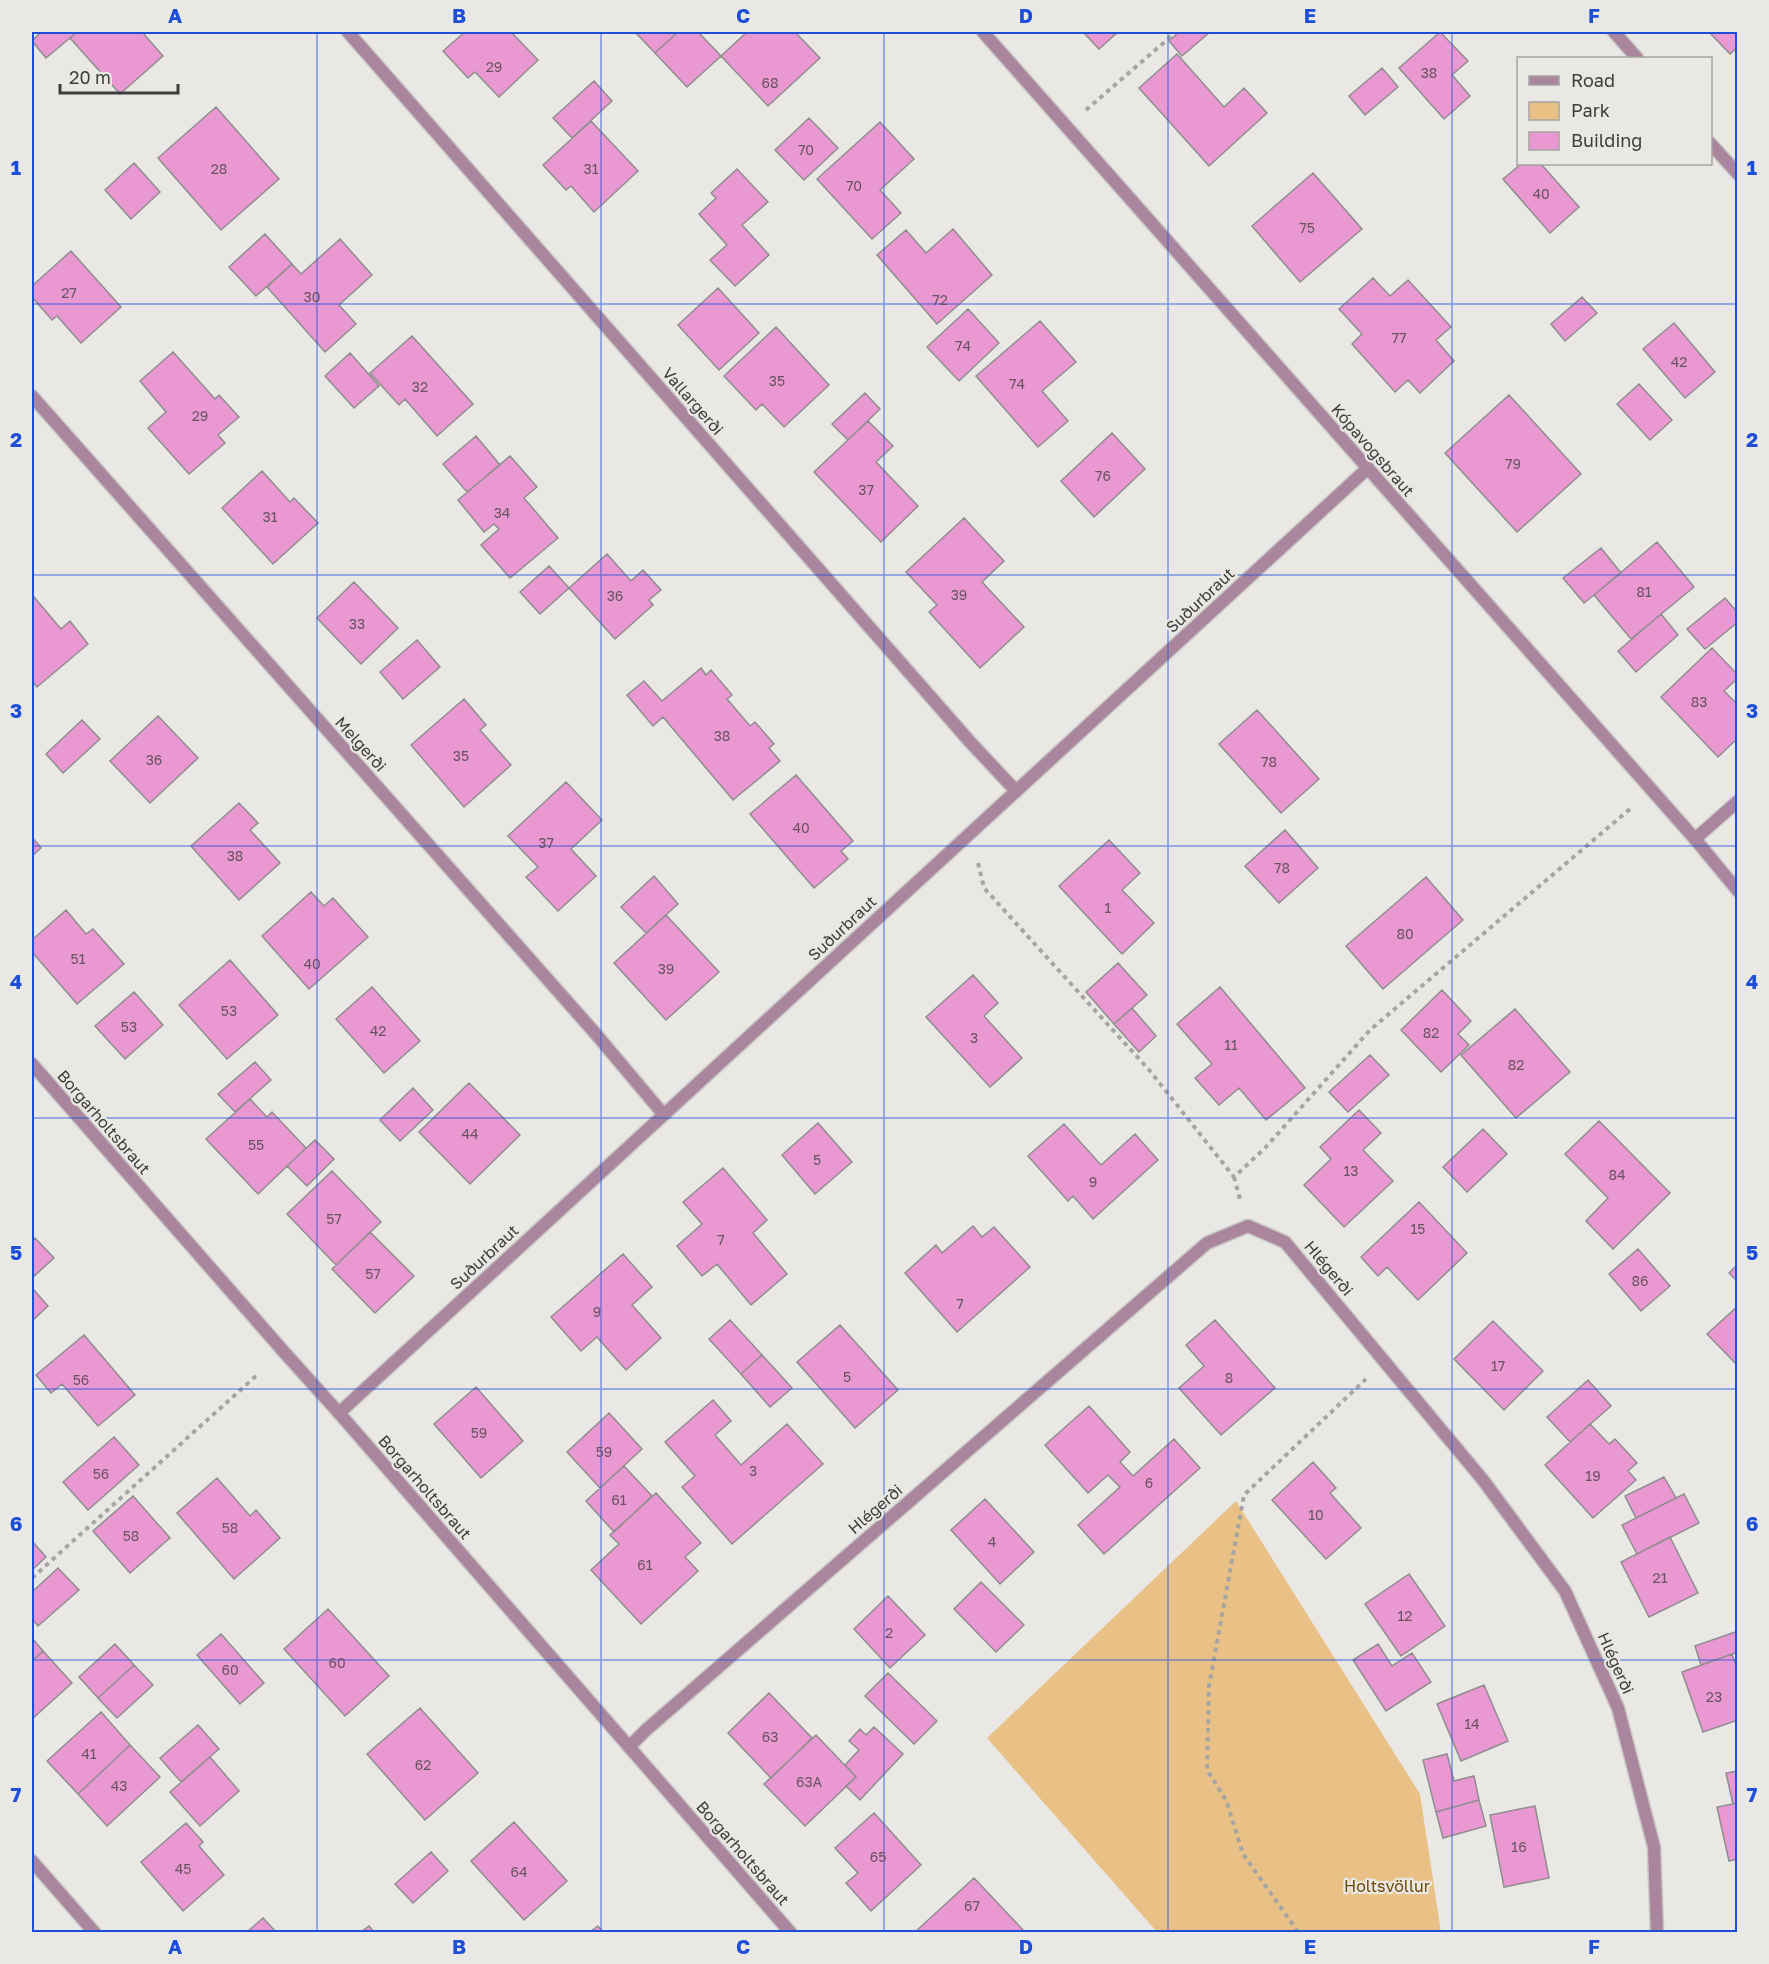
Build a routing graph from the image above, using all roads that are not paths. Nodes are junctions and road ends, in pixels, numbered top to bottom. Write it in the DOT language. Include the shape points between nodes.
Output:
graph roads {
  1 [pos="348,32"];
  2 [pos="983,32"];
  3 [pos="1614,32"];
  4 [pos="1636,57"];
  5 [pos="1712,145"];
  6 [pos="1737,174"];
  7 [pos="32,396"];
  8 [pos="1368,468"];
  9 [pos="1016,791"];
  10 [pos="1737,801"];
  11 [pos="1695,839"];
  12 [pos="1737,891"];
  13 [pos="32,1064"];
  14 [pos="664,1115"];
  15 [pos="339,1413"];
  16 [pos="628,1747"];
  17 [pos="32,1861"];
  18 [pos="94,1932"];
  19 [pos="790,1932"];
  20 [pos="1657,1932"];
  1 -- 9 [label="street, Vallargerði"];
  2 -- 8 [label="street, Kópavogsbraut"];
  3 -- 4 [label="street"];
  5 -- 6 [label="street"];
  7 -- 14 [label="street, Melgerði"];
  8 -- 9 [label="street, Suðurbraut"];
  8 -- 11 [label="street, Kópavogsbraut"];
  9 -- 14 [label="street, Suðurbraut"];
  10 -- 11 [label="street"];
  11 -- 12 [label="street, Kópavogsbraut"];
  13 -- 15 [label="street, Borgarholtsbraut"];
  14 -- 15 [label="street, Suðurbraut"];
  15 -- 16 [label="street, Borgarholtsbraut"];
  16 -- 19 [label="street, Borgarholtsbraut"];
  16 -- 20 [label="street, Hlégerði" via="1208,1243 1248,1226 1285,1242 1483,1480 1565,1592 1618,1708 1654,1848"];
  17 -- 18 [label="street"];
}
